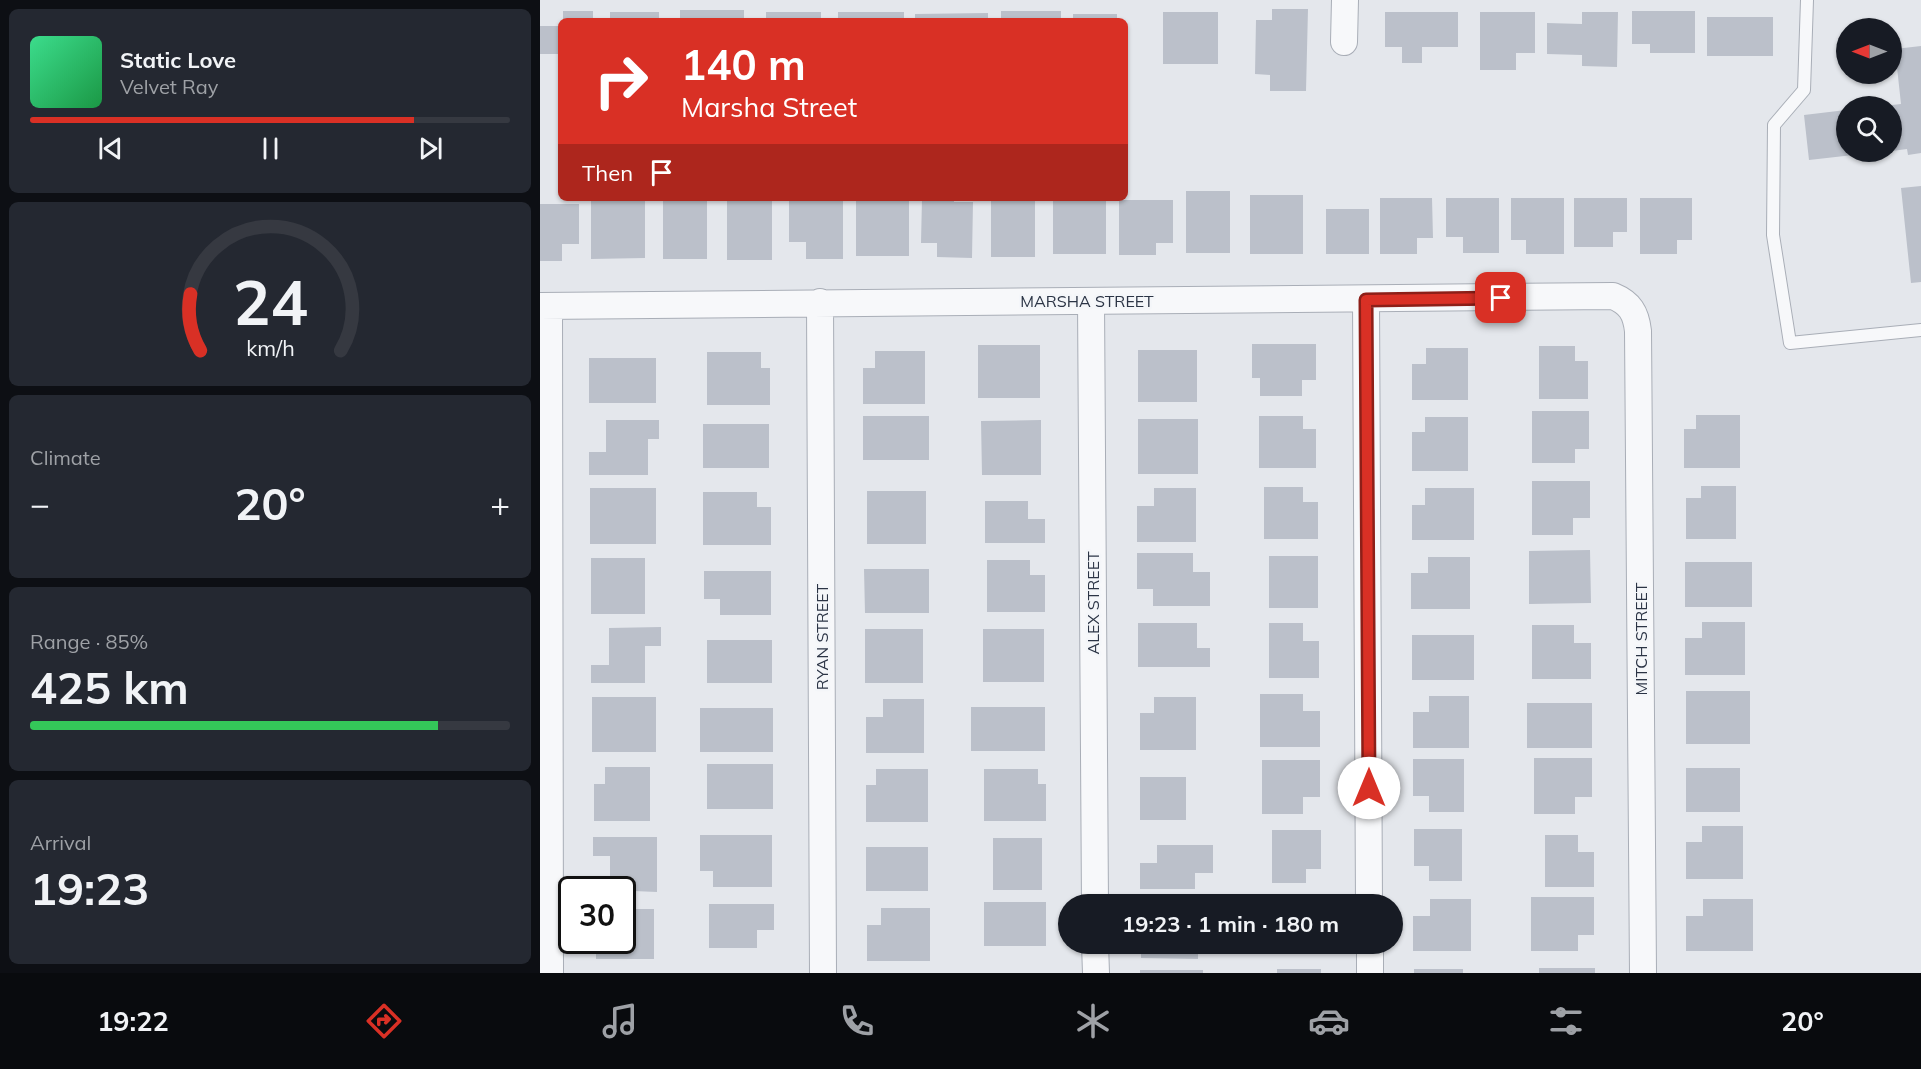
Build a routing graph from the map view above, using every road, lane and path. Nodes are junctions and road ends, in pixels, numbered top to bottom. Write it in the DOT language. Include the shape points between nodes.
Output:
graph roads {
  1 [pos="1345,0"];
  2 [pos="1807,0"];
  3 [pos="1344,42"];
  4 [pos="1366,300"];
  5 [pos="1091,301"];
  6 [pos="820,302"];
  7 [pos="545,306"];
  8 [pos="1630,306"];
  9 [pos="1921,330"];
  10 [pos="1095,894"];
  11 [pos="1369,894"];
  12 [pos="1095,954"];
  13 [pos="1370,954"];
  14 [pos="550,973"];
  15 [pos="823,973"];
  16 [pos="1096,973"];
  17 [pos="1370,973"];
  18 [pos="1643,973"];
  1 -- 3 [label="street"];
  2 -- 9 [label="lane" via="1804,90 1774,125 1773,235 1791,343"];
  4 -- 5 [label="street, MARSHA STREET"];
  4 -- 8 [label="street, MARSHA STREET" via="1613,296"];
  4 -- 11 [label="street"];
  5 -- 6 [label="street, MARSHA STREET"];
  5 -- 10 [label="street, ALEX STREET"];
  6 -- 7 [label="street, MARSHA STREET"];
  6 -- 15 [label="street, RYAN STREET"];
  7 -- 14 [label="street"];
  8 -- 18 [label="street, MITCH STREET" via="1638,331"];
  12 -- 16 [label="street"];
  13 -- 17 [label="street"];
}
